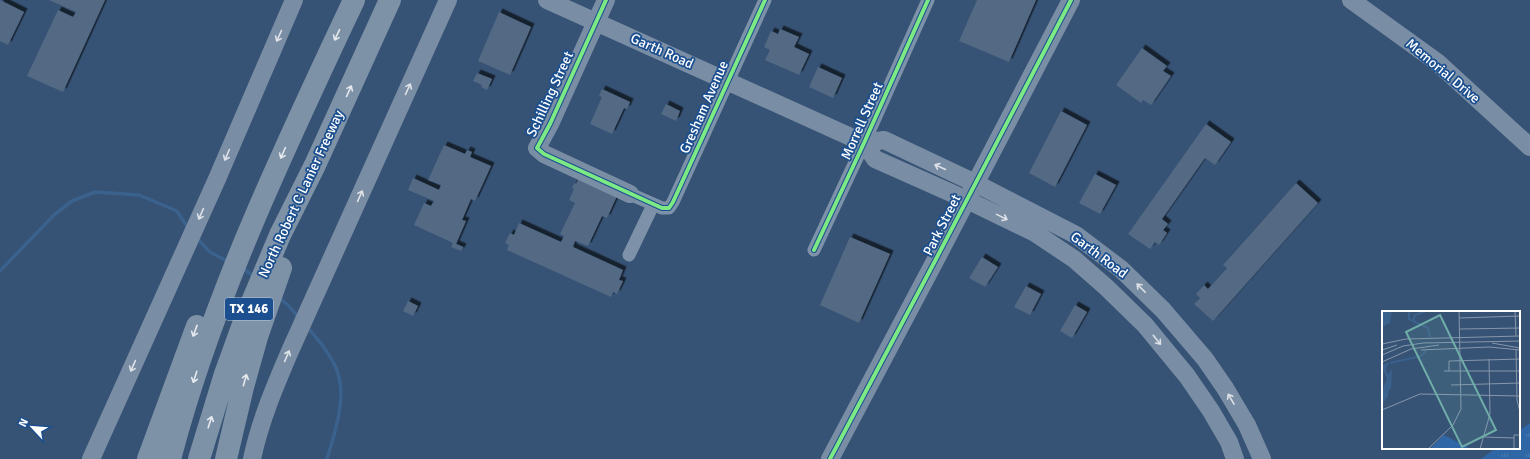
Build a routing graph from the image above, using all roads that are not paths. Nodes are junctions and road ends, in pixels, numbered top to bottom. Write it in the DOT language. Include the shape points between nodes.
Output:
graph roads {
  1 [pos="294,0"];
  2 [pos="354,0"];
  3 [pos="390,0"];
  4 [pos="547,0"];
  5 [pos="606,0"];
  6 [pos="765,0"];
  7 [pos="928,0"];
  8 [pos="1071,0"];
  9 [pos="1351,0"];
  10 [pos="445,2"];
  11 [pos="596,22"];
  12 [pos="728,81"];
  13 [pos="864,142"];
  14 [pos="1530,147"];
  15 [pos="315,165"];
  16 [pos="975,183"];
  17 [pos="630,194"];
  18 [pos="967,200"];
  19 [pos="653,205"];
  20 [pos="257,209"];
  21 [pos="814,250"];
  22 [pos="630,255"];
  23 [pos="1163,310"];
  24 [pos="1145,325"];
  25 [pos="1247,425"];
  26 [pos="1229,442"];
  27 [pos="91,459"];
  28 [pos="148,459"];
  29 [pos="170,459"];
  30 [pos="199,459"];
  31 [pos="226,459"];
  32 [pos="252,459"];
  33 [pos="830,459"];
  34 [pos="1235,459"];
  35 [pos="1262,459"];
  1 -- 27 [label="main road, one-way"];
  2 -- 20 [label="highway, North Robert C Lanier Freeway / TX 146, one-way"];
  15 -- 3 [label="highway, North Robert C Lanier Freeway / TX 146, one-way"];
  4 -- 11 [label="main road, Garth Road"];
  5 -- 11 [label="main road, Schilling Street"];
  6 -- 12 [label="street, Gresham Avenue"];
  7 -- 13 [label="street, Morrell Street"];
  8 -- 16 [label="main road, Park Street"];
  9 -- 14 [label="main road, Memorial Drive" via="1438,62"];
  32 -- 10 [label="main road, one-way" via="274,388"];
  11 -- 12 [label="main road, Garth Road"];
  11 -- 17 [label="main road, Schilling Street" via="537,148 544,154"];
  12 -- 13 [label="main road, Garth Road"];
  12 -- 19 [label="street, Gresham Avenue" via="673,202 669,208"];
  16 -- 13 [label="main road, Garth Road, one-way" via="884,140"];
  13 -- 18 [label="main road, Garth Road" via="876,159"];
  13 -- 21 [label="street, Morrell Street"];
  30 -- 15 [label="highway, North Robert C Lanier Freeway / TX 146, one-way" via="246,316 280,235"];
  31 -- 15 [label="highway, one-way" via="257,337 300,223"];
  16 -- 18 [label="main road, Park Street"];
  23 -- 16 [label="main road, Garth Road, one-way" via="1121,269 1076,235"];
  17 -- 19 [label="street"];
  18 -- 24 [label="main road, Garth Road, one-way" via="1035,233 1074,259"];
  18 -- 33 [label="main road, Park Street"];
  19 -- 22 [label="street"];
  20 -- 28 [label="highway, one-way" via="199,319"];
  20 -- 29 [label="highway, North Robert C Lanier Freeway / TX 146, one-way" via="209,334"];
  23 -- 24 [label="main road"];
  25 -- 23 [label="main road, Garth Road, one-way" via="1205,358"];
  24 -- 26 [label="main road, Garth Road, one-way" via="1187,376"];
  25 -- 26 [label="main road"];
  25 -- 35 [label="main road, Garth Road"];
  26 -- 34 [label="main road, Garth Road"];
}
